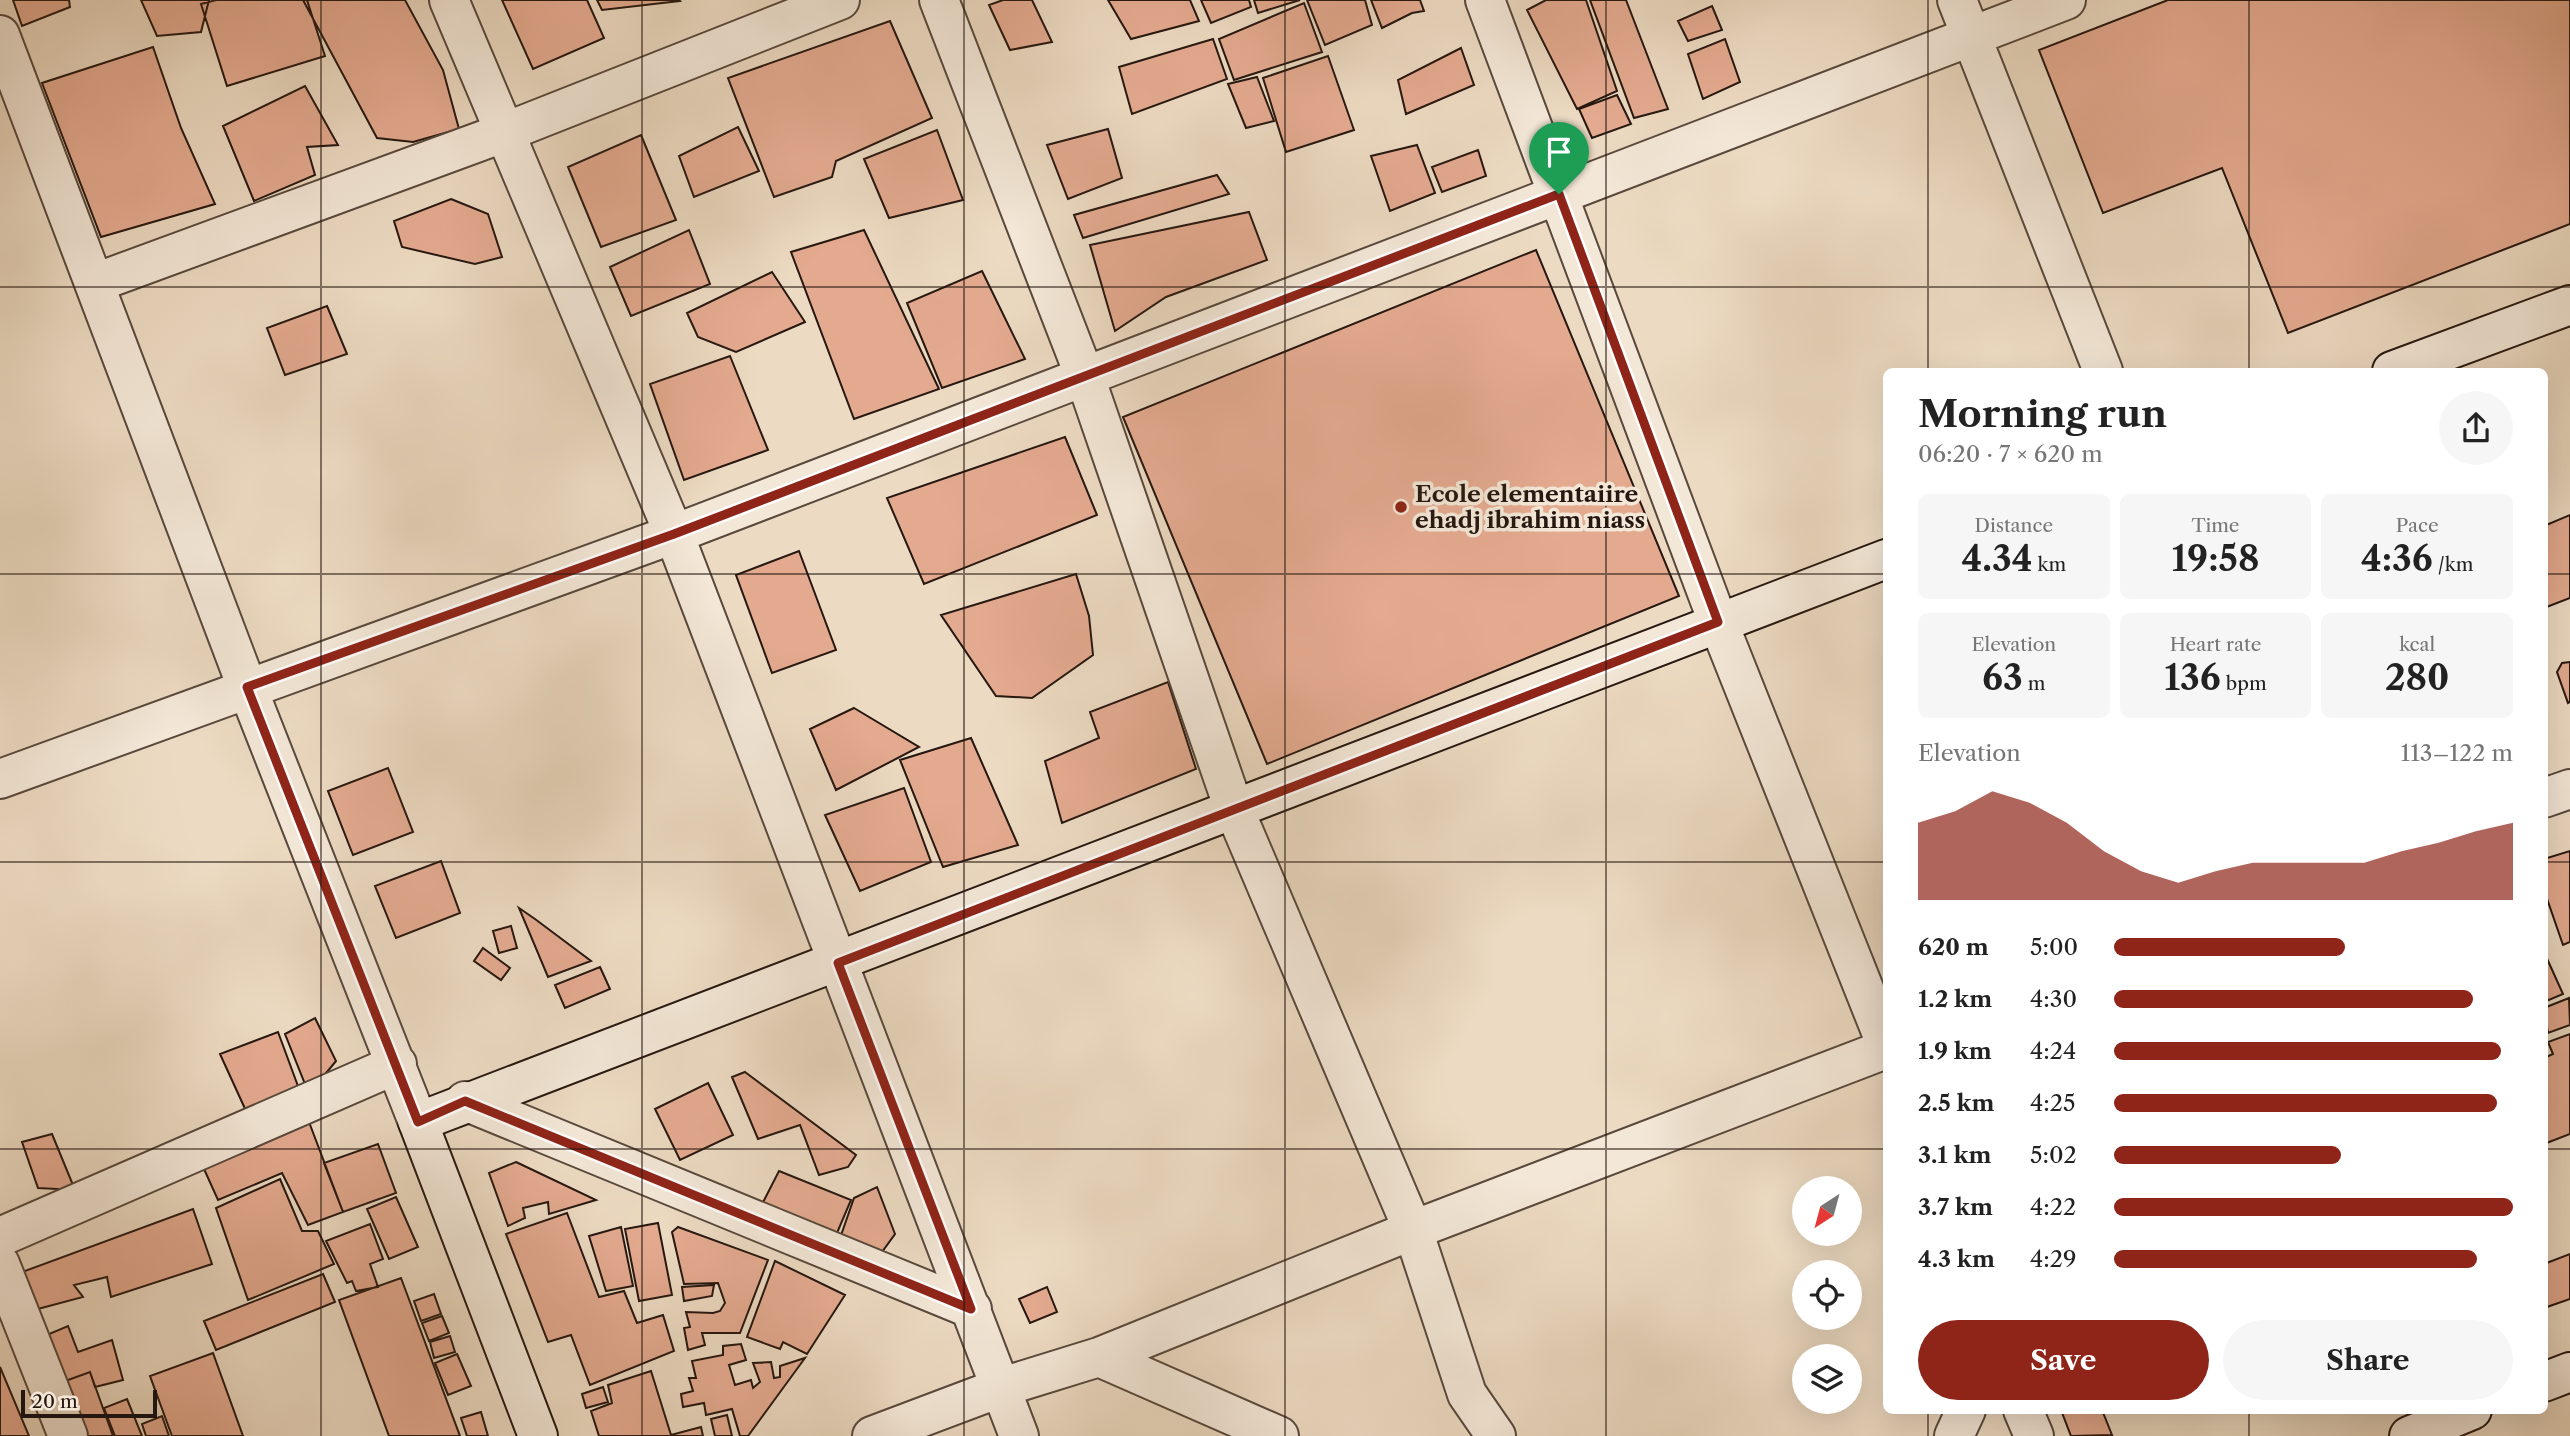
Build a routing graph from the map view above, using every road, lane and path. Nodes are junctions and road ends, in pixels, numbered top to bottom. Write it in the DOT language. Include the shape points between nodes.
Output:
graph roads {
  1 [pos="450,0"];
  2 [pos="840,0"];
  3 [pos="939,0"];
  4 [pos="1485,0"];
  5 [pos="1957,0"];
  6 [pos="2066,0"];
  7 [pos="0,34"];
  8 [pos="1971,36"];
  9 [pos="503,133"];
  10 [pos="1559,194"];
  11 [pos="95,283"];
  12 [pos="2570,305"];
  13 [pos="2102,368"];
  14 [pos="2400,368"];
  15 [pos="1084,377"];
  16 [pos="674,534"];
  17 [pos="1883,560"];
  18 [pos="1718,622"];
  19 [pos="247,687"];
  20 [pos="0,779"];
  21 [pos="2570,789"];
  22 [pos="2548,797"];
  23 [pos="1234,809"];
  24 [pos="838,963"];
  25 [pos="1883,1036"];
  26 [pos="1883,1050"];
  27 [pos="397,1064"];
  28 [pos="465,1101"];
  29 [pos="418,1122"];
  30 [pos="1413,1230"];
  31 [pos="0,1237"];
  32 [pos="0,1264"];
  33 [pos="971,1309"];
  34 [pos="1099,1357"];
  35 [pos="2570,1372"];
  36 [pos="2548,1380"];
  37 [pos="1002,1387"];
  38 [pos="1964,1414"];
  39 [pos="2025,1414"];
  40 [pos="2462,1414"];
  41 [pos="68,1436"];
  42 [pos="538,1436"];
  43 [pos="872,1436"];
  44 [pos="1019,1436"];
  45 [pos="1279,1436"];
  46 [pos="1496,1436"];
  47 [pos="1954,1436"];
  48 [pos="2034,1436"];
  49 [pos="2409,1436"];
  1 -- 9 [label="street"];
  2 -- 9 [label="street"];
  3 -- 15 [label="street"];
  4 -- 10 [label="street"];
  5 -- 8 [label="street"];
  6 -- 8 [label="street"];
  7 -- 11 [label="street"];
  8 -- 10 [label="street"];
  8 -- 13 [label="street"];
  9 -- 11 [label="street"];
  9 -- 16 [label="street"];
  10 -- 15 [label="street"];
  10 -- 18 [label="street"];
  11 -- 19 [label="street"];
  12 -- 14 [label="street"];
  15 -- 16 [label="street"];
  15 -- 23 [label="street"];
  16 -- 19 [label="street"];
  16 -- 24 [label="street"];
  17 -- 18 [label="street"];
  18 -- 23 [label="street"];
  18 -- 25 [label="street"];
  19 -- 20 [label="street"];
  19 -- 27 [label="street"];
  21 -- 22 [label="street"];
  23 -- 24 [label="street"];
  23 -- 30 [label="street"];
  24 -- 28 [label="street"];
  24 -- 33 [label="street"];
  26 -- 30 [label="street"];
  27 -- 29 [label="street"];
  27 -- 31 [label="street"];
  28 -- 29 [label="street"];
  28 -- 33 [label="street"];
  29 -- 42 [label="street"];
  30 -- 34 [label="street"];
  30 -- 46 [label="street" via="1467,1394"];
  32 -- 41 [label="street"];
  33 -- 37 [label="street"];
  34 -- 37 [label="street"];
  34 -- 45 [label="street"];
  35 -- 36 [label="street"];
  37 -- 43 [label="street"];
  37 -- 44 [label="street"];
  38 -- 47 [label="street"];
  39 -- 48 [label="street"];
  40 -- 49 [label="street"];
}
